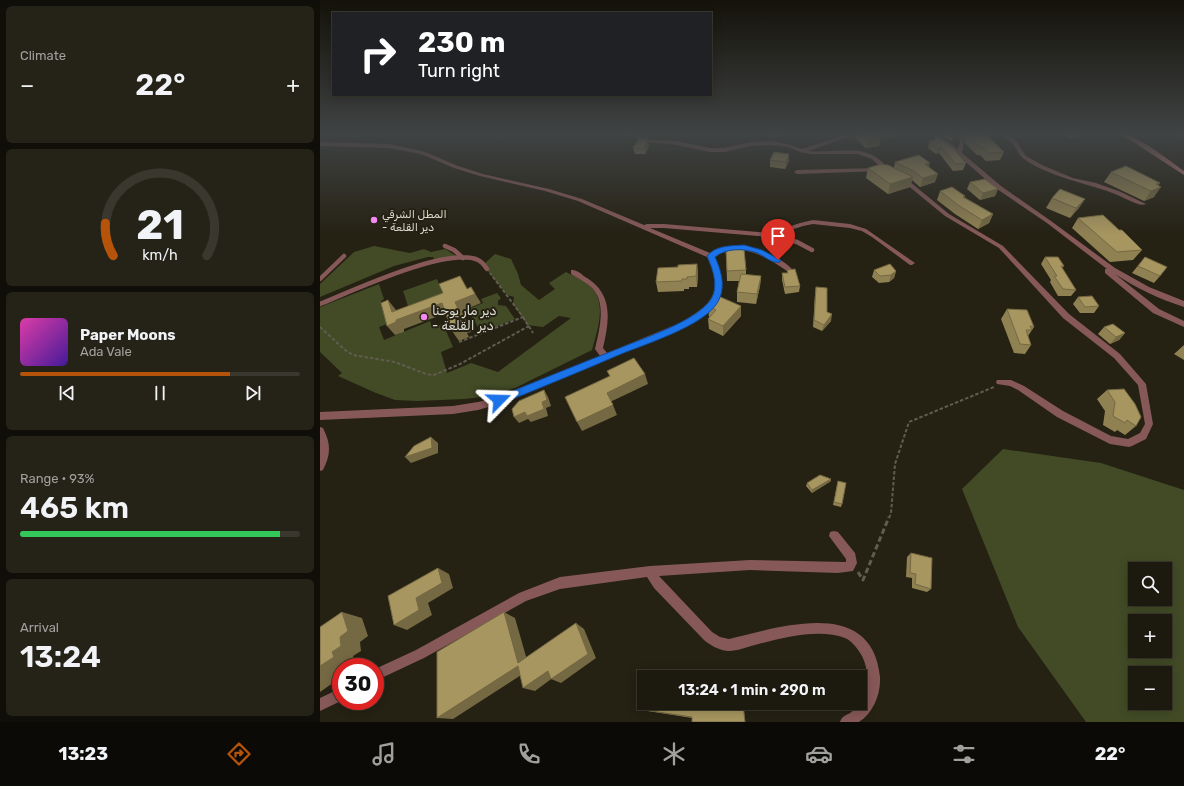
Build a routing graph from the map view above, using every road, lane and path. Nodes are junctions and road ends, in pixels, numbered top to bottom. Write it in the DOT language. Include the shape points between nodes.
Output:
graph roads {
  1 [pos="458,168"];
  2 [pos="884,168"];
  3 [pos="976,168"];
  4 [pos="1044,168"];
  5 [pos="887,171"];
  6 [pos="797,172"];
  7 [pos="1143,204"];
  8 [pos="644,226"];
  9 [pos="770,235"];
  10 [pos="445,246"];
  11 [pos="812,250"];
  12 [pos="344,256"];
  13 [pos="710,256"];
  14 [pos="463,258"];
  15 [pos="912,263"];
  16 [pos="1102,263"];
  17 [pos="789,269"];
  18 [pos="488,270"];
  19 [pos="573,272"];
  20 [pos="320,279"];
  21 [pos="320,304"];
  22 [pos="1184,304"];
  23 [pos="523,317"];
  24 [pos="1184,324"];
  25 [pos="529,326"];
  26 [pos="320,327"];
  27 [pos="533,333"];
  28 [pos="459,342"];
  29 [pos="605,356"];
  30 [pos="1002,382"];
  31 [pos="320,416"];
  32 [pos="320,431"];
  33 [pos="320,467"];
  34 [pos="834,536"];
  35 [pos="852,563"];
  36 [pos="650,571"];
  37 [pos="384,671"];
  38 [pos="332,699"];
  39 [pos="320,706"];
  40 [pos="846,722"];
  1 -- 8 [label="street" via="580,200"];
  2 -- 5 [label="street"];
  3 -- 16 [label="street"];
  4 -- 7 [label="street" via="1071,179 1119,193"];
  5 -- 6 [label="street" via="858,169"];
  5 -- 30 [label="street" via="909,182 947,215 1001,247 1066,316 1117,356 1142,384 1149,424 1143,436 1129,443 1110,440 1060,414 1021,388"];
  8 -- 9 [label="street"];
  8 -- 13 [label="street"];
  9 -- 11 [label="lane" via="788,238"];
  9 -- 15 [label="street" via="813,222 850,226 864,230"];
  10 -- 14 [label="lane"];
  12 -- 20 [label="lane"];
  13 -- 17 [label="street" via="723,249 744,248 769,255"];
  13 -- 29 [label="street" via="716,266 719,281 717,295 712,304 683,324"];
  14 -- 18 [label="lane" via="479,260"];
  14 -- 21 [label="lane" via="398,272"];
  16 -- 22 [label="street" via="1148,291"];
  16 -- 24 [label="street" via="1112,276 1156,312"];
  18 -- 23 [label="path"];
  19 -- 29 [label="street" via="594,286 601,298 604,315 599,349"];
  23 -- 25 [label="path"];
  23 -- 28 [label="path"];
  25 -- 26 [label="path" via="460,364 434,375 395,362 353,355"];
  25 -- 27 [label="path"];
  29 -- 31 [label="street" via="499,400 478,406 453,410"];
  30 -- 35 [label="path" via="909,422 894,464 891,513 863,580"];
  32 -- 33 [label="street" via="326,448 326,455"];
  34 -- 35 [label="street" via="851,557"];
  35 -- 36 [label="street" via="849,567 838,568 750,565"];
  36 -- 37 [label="street" via="560,583 530,594"];
  36 -- 40 [label="street" via="658,584 708,636 721,644 733,644 786,630 820,629 852,635 860,642 870,659 874,681 873,693 863,711 856,718"];
  38 -- 39 [label="street"];
}
